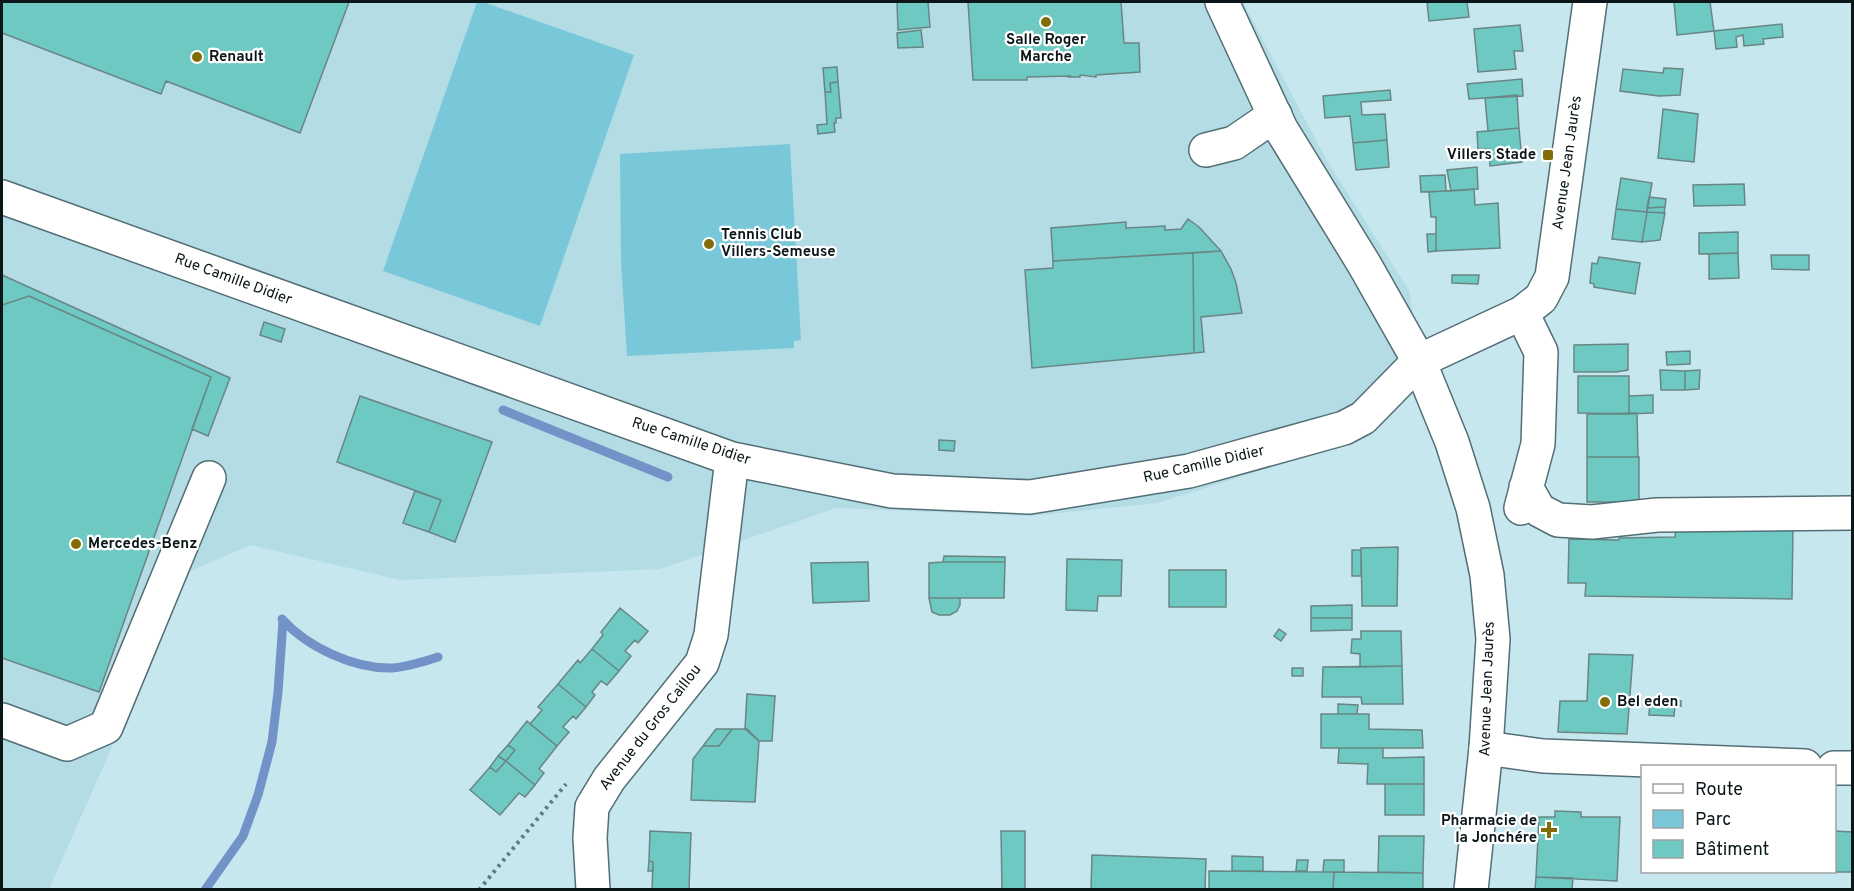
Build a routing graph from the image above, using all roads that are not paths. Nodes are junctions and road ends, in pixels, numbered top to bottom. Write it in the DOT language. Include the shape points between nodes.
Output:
graph roads {
  1 [pos="1222,2"];
  2 [pos="1590,2"];
  3 [pos="1275,115"];
  4 [pos="1206,150"];
  5 [pos="2,197"];
  6 [pos="1522,313"];
  7 [pos="1419,361"];
  8 [pos="732,459"];
  9 [pos="209,478"];
  10 [pos="1852,513"];
  11 [pos="2,720"];
  12 [pos="1486,748"];
  13 [pos="1779,765"];
  14 [pos="1836,768"];
  15 [pos="1852,768"];
  16 [pos="593,890"];
  17 [pos="1471,890"];
  1 -- 3 [label="street"];
  2 -- 6 [label="street, Avenue Jean Jaurès" via="1552,277 1541,298"];
  3 -- 4 [label="street" via="1234,143"];
  3 -- 7 [label="street"];
  5 -- 8 [label="street, Rue Camille Didier"];
  6 -- 7 [label="street, Avenue Jean Jaurès"];
  6 -- 10 [label="street" via="1541,352 1538,444 1523,500 1539,510 1557,520 1592,522 1658,515"];
  7 -- 8 [label="street, Rue Camille Didier" via="1363,418 1344,428 1190,471 1030,497 892,490"];
  7 -- 12 [label="street, Avenue Jean Jaurès" via="1452,442 1473,508 1487,575 1492,639"];
  8 -- 16 [label="street, Avenue du Gros Caillou" via="711,635 702,663 609,779 592,807"];
  9 -- 11 [label="street" via="106,727 67,744"];
  12 -- 13 [label="street" via="1543,756"];
  12 -- 17 [label="street, Avenue Jean Jaurès"];
  14 -- 15 [label="street"];
}
